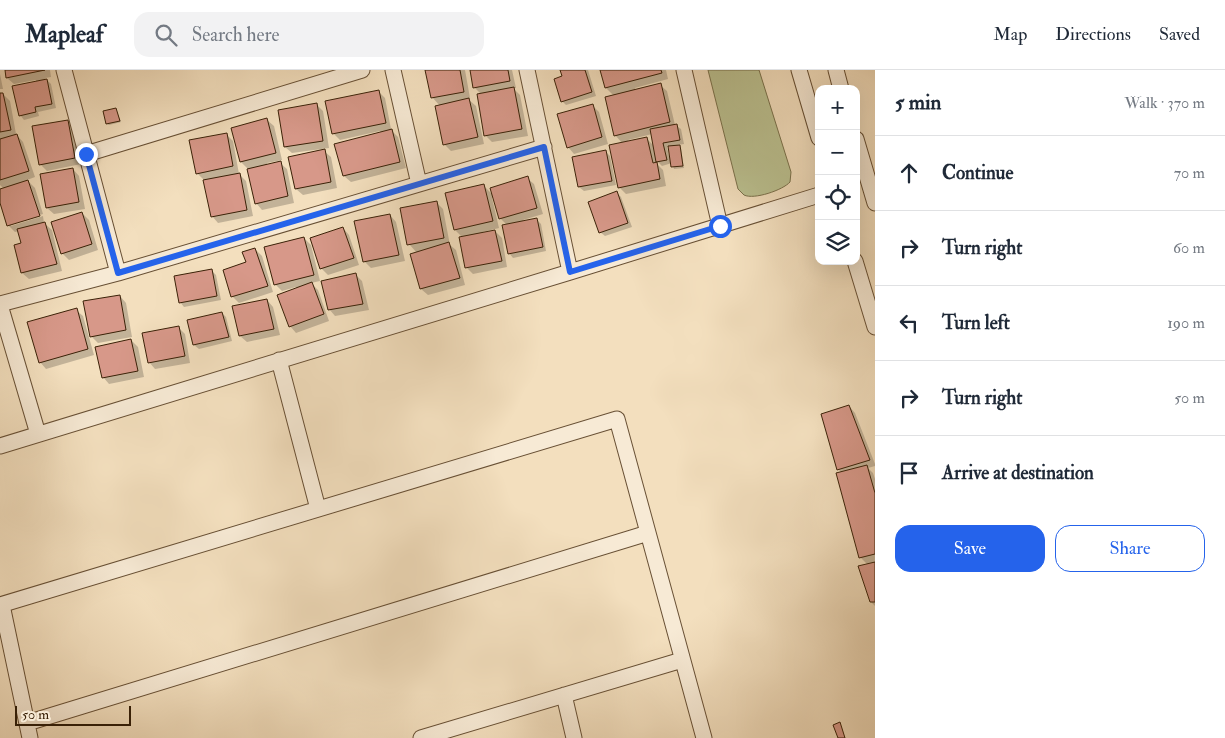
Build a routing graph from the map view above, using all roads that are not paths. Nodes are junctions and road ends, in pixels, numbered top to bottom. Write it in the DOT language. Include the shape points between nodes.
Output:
graph roads {
  1 [pos="64,70"];
  2 [pos="362,70"];
  3 [pos="393,70"];
  4 [pos="527,70"];
  5 [pos="684,70"];
  6 [pos="799,70"];
  7 [pos="836,70"];
  8 [pos="840,85"];
  9 [pos="817,130"];
  10 [pos="544,147"];
  11 [pos="860,152"];
  12 [pos="86,154"];
  13 [pos="419,184"];
  14 [pos="815,195"];
  15 [pos="875,203"];
  16 [pos="720,226"];
  17 [pos="856,265"];
  18 [pos="570,272"];
  19 [pos="118,273"];
  20 [pos="0,304"];
  21 [pos="875,327"];
  22 [pos="279,360"];
  23 [pos="38,434"];
  24 [pos="0,446"];
  25 [pos="318,509"];
  26 [pos="648,533"];
  27 [pos="1,605"];
  28 [pos="682,660"];
  29 [pos="564,695"];
  30 [pos="29,731"];
  31 [pos="437,736"];
  32 [pos="421,738"];
  33 [pos="574,738"];
  34 [pos="704,738"];
  1 -- 12 [label="street"];
  2 -- 12 [label="street"];
  3 -- 13 [label="street"];
  4 -- 10 [label="street"];
  5 -- 16 [label="street"];
  6 -- 9 [label="street"];
  7 -- 8 [label="street"];
  10 -- 13 [label="street"];
  10 -- 18 [label="street"];
  11 -- 15 [label="street"];
  12 -- 19 [label="street"];
  13 -- 19 [label="street"];
  14 -- 16 [label="street"];
  16 -- 18 [label="street"];
  17 -- 21 [label="street"];
  18 -- 22 [label="street"];
  19 -- 20 [label="street"];
  20 -- 23 [label="street"];
  22 -- 23 [label="street"];
  22 -- 25 [label="street"];
  23 -- 24 [label="street"];
  25 -- 26 [label="street" via="617,419"];
  25 -- 27 [label="street"];
  26 -- 28 [label="street"];
  26 -- 30 [label="street"];
  27 -- 30 [label="street"];
  28 -- 29 [label="street"];
  28 -- 34 [label="street"];
  29 -- 31 [label="street"];
  29 -- 33 [label="street"];
  31 -- 32 [label="street"];
}
